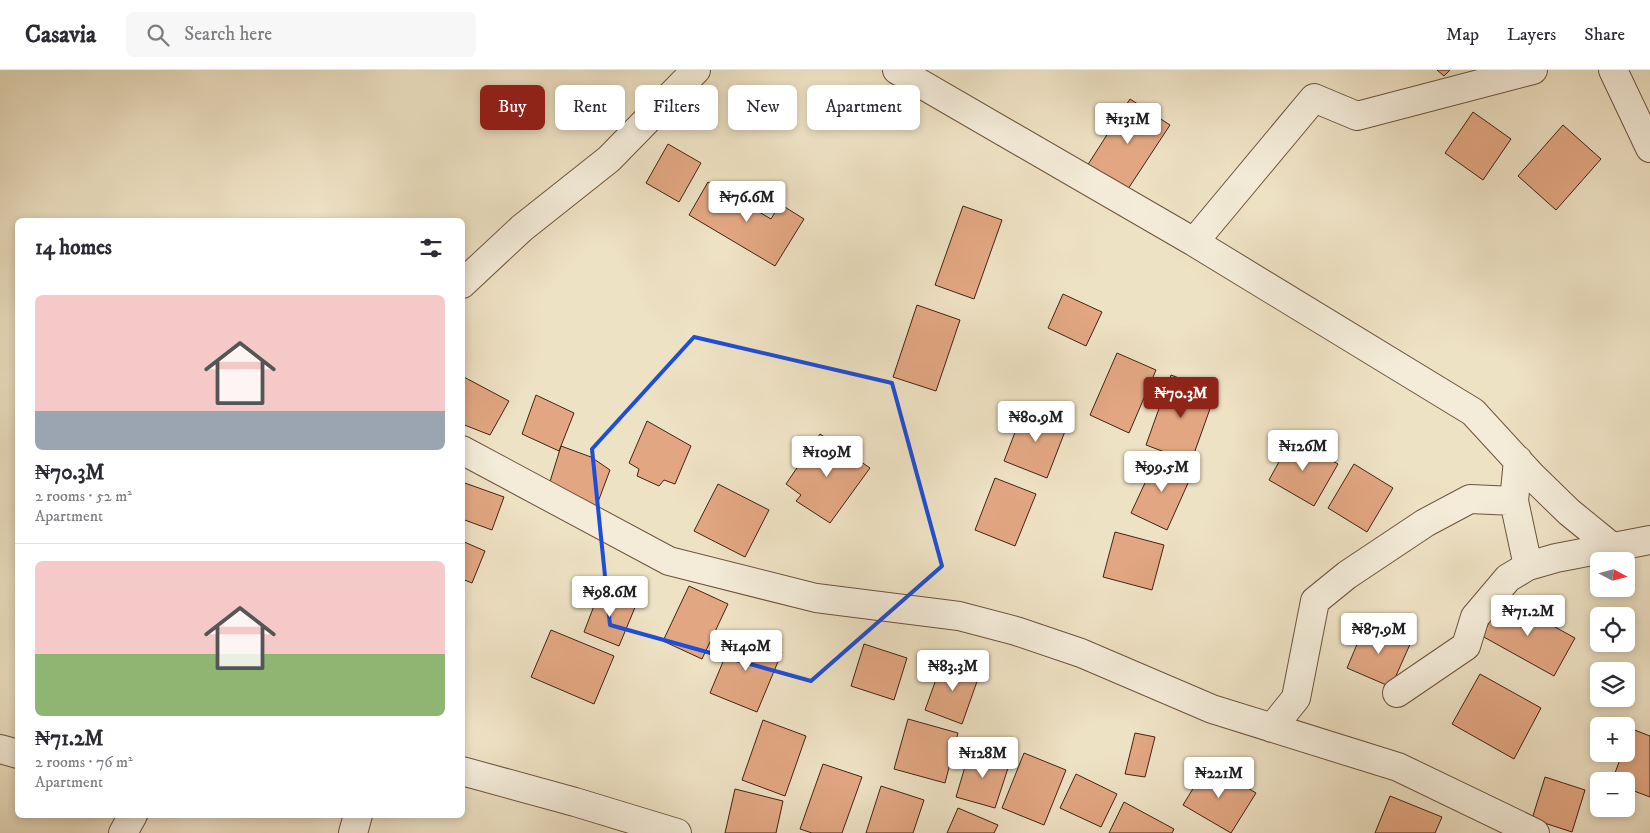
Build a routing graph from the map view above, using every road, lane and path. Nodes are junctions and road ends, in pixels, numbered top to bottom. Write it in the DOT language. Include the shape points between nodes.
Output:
graph roads {
  1 [pos="696,70"];
  2 [pos="897,70"];
  3 [pos="1533,70"];
  4 [pos="1613,70"];
  5 [pos="1650,148"];
  6 [pos="1194,242"];
  7 [pos="465,281"];
  8 [pos="465,452"];
  9 [pos="1518,460"];
  10 [pos="1514,501"];
  11 [pos="1650,540"];
  12 [pos="1612,547"];
  13 [pos="1528,566"];
  14 [pos="1398,693"];
  15 [pos="1272,728"];
  16 [pos="0,749"];
  17 [pos="15,753"];
  18 [pos="465,772"];
  19 [pos="132,818"];
  20 [pos="357,818"];
  21 [pos="124,833"];
  22 [pos="353,833"];
  23 [pos="677,833"];
  24 [pos="1535,833"];
  1 -- 7 [label="street" via="610,160 522,228"];
  2 -- 6 [label="street"];
  3 -- 6 [label="street" via="1357,116 1314,98"];
  4 -- 5 [label="street"];
  6 -- 9 [label="street" via="1473,412"];
  8 -- 15 [label="street" via="668,561 816,598 959,616 1016,631 1080,653 1212,709"];
  9 -- 10 [label="street"];
  9 -- 12 [label="street" via="1569,512"];
  10 -- 13 [label="street"];
  10 -- 15 [label="street" via="1470,499 1425,523 1347,575 1315,601 1296,698"];
  11 -- 12 [label="street"];
  12 -- 13 [label="street"];
  13 -- 14 [label="street" via="1508,578 1475,617 1466,646"];
  15 -- 24 [label="street" via="1398,767"];
  16 -- 17 [label="street"];
  18 -- 23 [label="street"];
  19 -- 21 [label="street"];
  20 -- 22 [label="street"];
}
